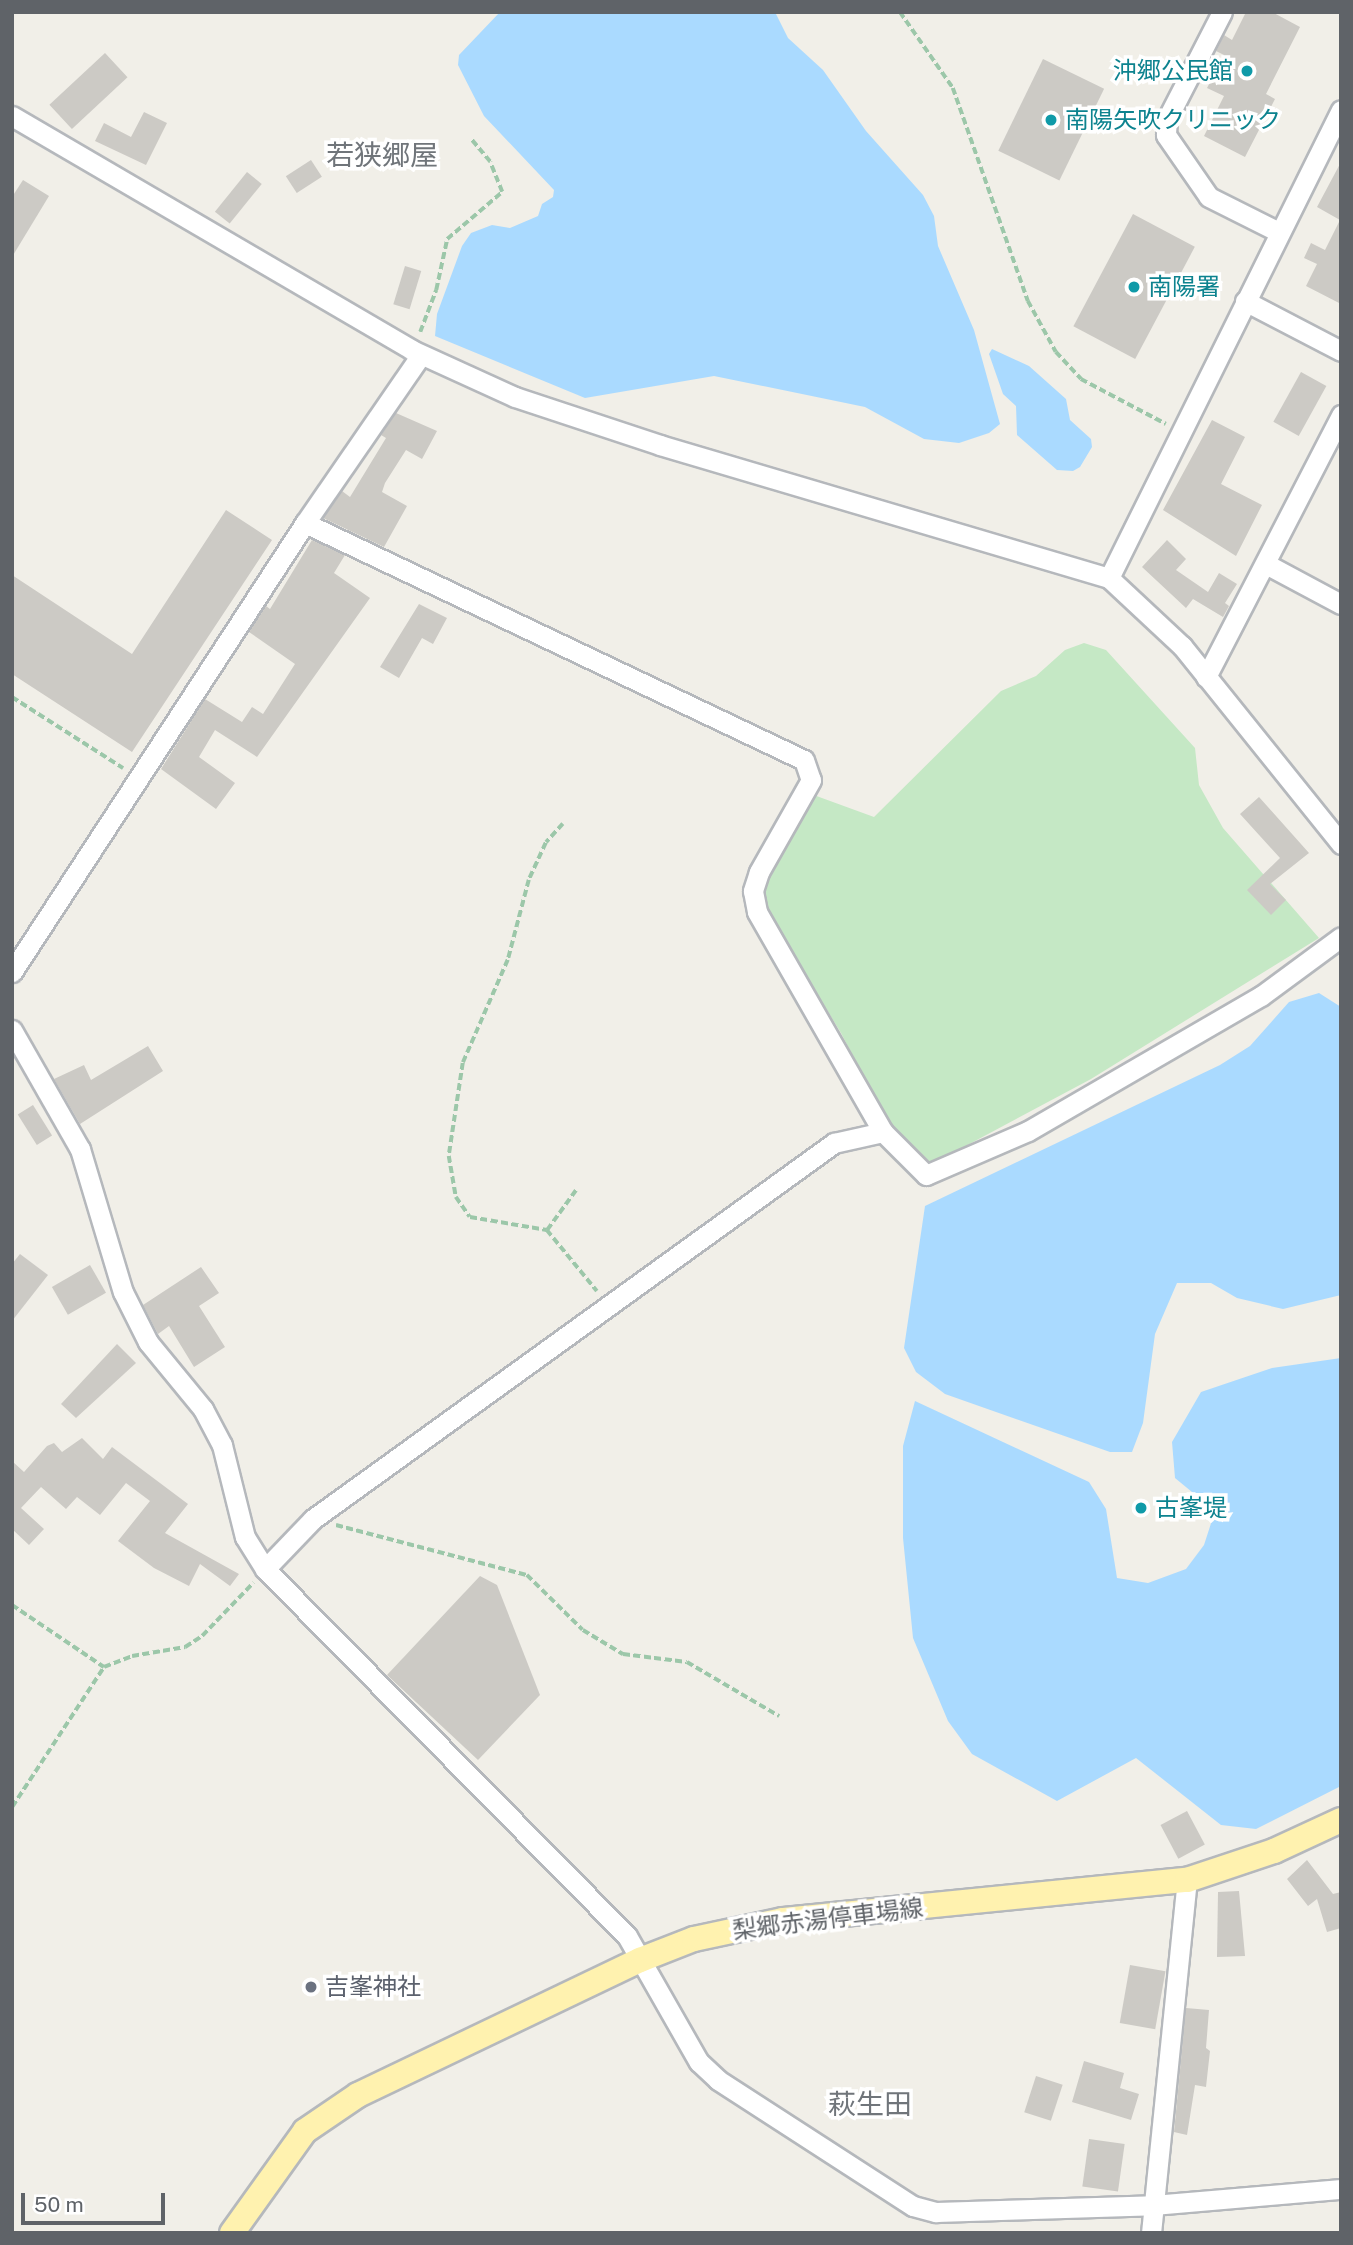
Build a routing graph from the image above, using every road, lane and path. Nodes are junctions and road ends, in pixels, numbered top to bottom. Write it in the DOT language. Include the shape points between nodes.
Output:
graph roads {
  1 [pos="900,12"];
  2 [pos="1222,12"];
  3 [pos="1341,110"];
  4 [pos="12,116"];
  5 [pos="470,138"];
  6 [pos="1279,232"];
  7 [pos="1245,300"];
  8 [pos="1341,351"];
  9 [pos="416,353"];
  10 [pos="1341,415"];
  11 [pos="1180,432"];
  12 [pos="305,523"];
  13 [pos="1266,564"];
  14 [pos="1109,578"];
  15 [pos="1341,604"];
  16 [pos="1206,677"];
  17 [pos="12,697"];
  18 [pos="139,779"];
  19 [pos="563,824"];
  20 [pos="1341,844"];
  21 [pos="1341,937"];
  22 [pos="12,972"];
  23 [pos="12,1030"];
  24 [pos="883,1132"];
  25 [pos="576,1189"];
  26 [pos="547,1230"];
  27 [pos="609,1306"];
  28 [pos="313,1520"];
  29 [pos="265,1569"];
  30 [pos="12,1605"];
  31 [pos="104,1667"];
  32 [pos="779,1716"];
  33 [pos="12,1807"];
  34 [pos="1341,1820"];
  35 [pos="1187,1880"];
  36 [pos="640,1960"];
  37 [pos="1341,2189"];
  38 [pos="1153,2205"];
  39 [pos="232,2233"];
  40 [pos="1152,2233"];
  1 -- 11 [label="path" via="953,88 1028,300 1056,352 1081,379"];
  2 -- 6 [label="street" via="1167,119 1166,135 1209,197"];
  3 -- 6 [label="street"];
  4 -- 9 [label="street"];
  5 -- 9 [label="path" via="490,162 502,192 447,239"];
  6 -- 7 [label="street"];
  7 -- 8 [label="street"];
  7 -- 11 [label="street"];
  9 -- 12 [label="street"];
  9 -- 14 [label="street" via="590,424"];
  10 -- 13 [label="street"];
  11 -- 14 [label="street"];
  12 -- 18 [label="street"];
  12 -- 24 [label="street" via="804,761 811,779 759,872 753,891 757,912"];
  13 -- 15 [label="street"];
  13 -- 16 [label="street"];
  14 -- 16 [label="street" via="1165,627"];
  16 -- 20 [label="street"];
  17 -- 18 [label="path"];
  18 -- 22 [label="street"];
  19 -- 26 [label="path" via="546,843 529,880 508,960 463,1063 449,1156 456,1197 470,1217"];
  21 -- 24 [label="street" via="1261,996 989,1150 926,1175"];
  23 -- 29 [label="street" via="80,1149 123,1293 148,1342 203,1409 222,1445 245,1537"];
  24 -- 27 [label="street" via="834,1143"];
  25 -- 26 [label="path"];
  26 -- 27 [label="path"];
  27 -- 28 [label="street"];
  28 -- 29 [label="street"];
  28 -- 32 [label="path" via="527,1575 583,1630 623,1654 687,1662"];
  29 -- 31 [label="path" via="202,1636 185,1647 132,1656"];
  29 -- 36 [label="street" via="627,1936"];
  30 -- 31 [label="path"];
  31 -- 33 [label="path"];
  34 -- 35 [label="main road, 梨郷赤湯停車場線" via="1274,1851"];
  35 -- 36 [label="main road, 梨郷赤湯停車場線" via="783,1920 694,1939"];
  35 -- 38 [label="street"];
  36 -- 38 [label="street" via="699,2062 718,2080 913,2206 936,2212"];
  36 -- 39 [label="main road, 梨郷赤湯停車場線" via="358,2095 305,2131"];
  37 -- 38 [label="street"];
  38 -- 40 [label="street"];
}
